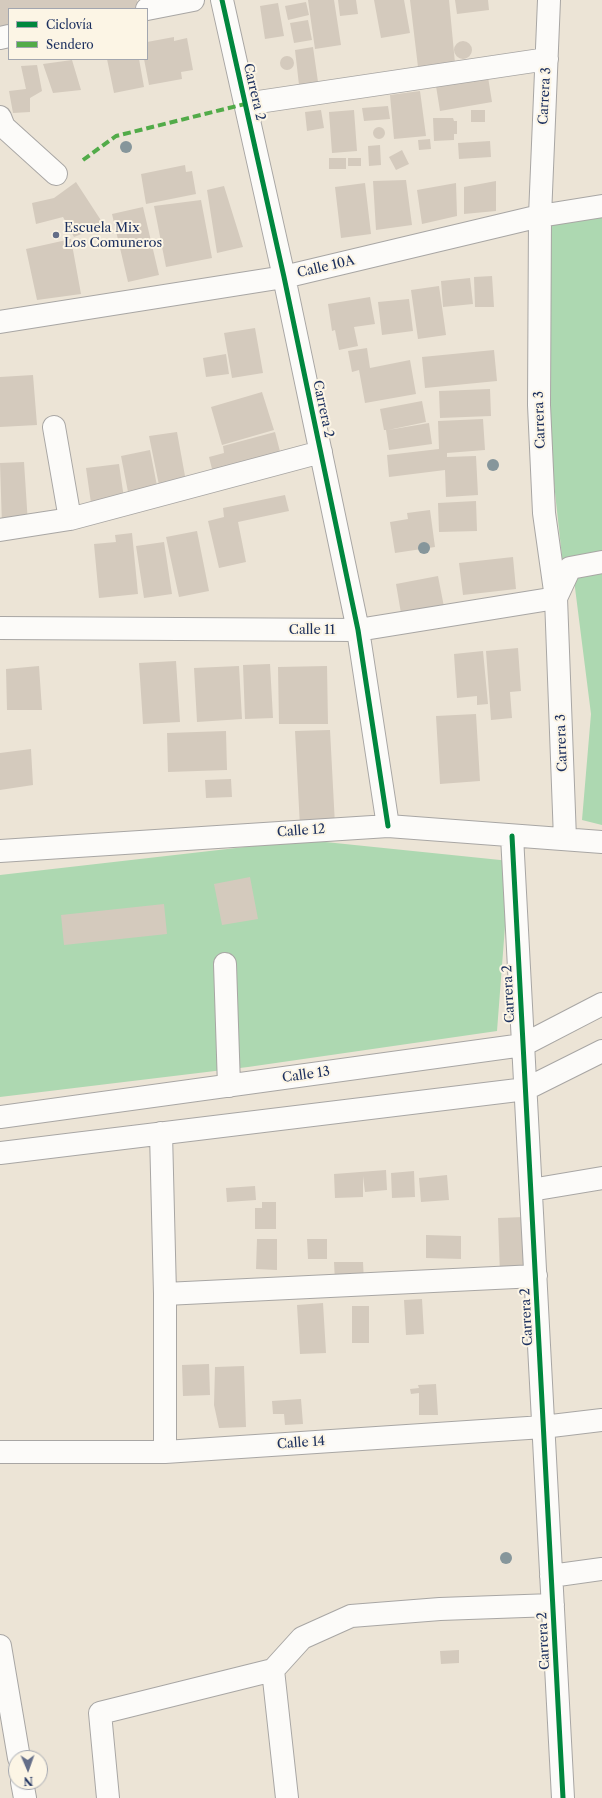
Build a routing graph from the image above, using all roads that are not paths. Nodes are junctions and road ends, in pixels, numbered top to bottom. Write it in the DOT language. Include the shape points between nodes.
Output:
graph roads {
  1 [pos="193,0"];
  2 [pos="222,0"];
  3 [pos="549,0"];
  4 [pos="148,9"];
  5 [pos="547,59"];
  6 [pos="245,104"];
  7 [pos="0,117"];
  8 [pos="56,174"];
  9 [pos="602,206"];
  10 [pos="540,216"];
  11 [pos="284,277"];
  12 [pos="0,322"];
  13 [pos="54,427"];
  14 [pos="321,452"];
  15 [pos="70,519"];
  16 [pos="0,530"];
  17 [pos="602,562"];
  18 [pos="556,598"];
  19 [pos="0,628"];
  20 [pos="358,630"];
  21 [pos="388,826"];
  22 [pos="512,836"];
  23 [pos="565,839"];
  24 [pos="602,842"];
  25 [pos="0,851"];
  26 [pos="225,964"];
  27 [pos="602,1004"];
  28 [pos="523,1045"];
  29 [pos="602,1051"];
  30 [pos="229,1086"];
  31 [pos="526,1089"];
  32 [pos="0,1117"];
  33 [pos="161,1133"];
  34 [pos="0,1153"];
  35 [pos="602,1178"];
  36 [pos="531,1190"];
  37 [pos="536,1276"];
  38 [pos="165,1294"];
  39 [pos="602,1420"];
  40 [pos="544,1427"];
  41 [pos="0,1452"];
  42 [pos="165,1452"];
  43 [pos="602,1569"];
  44 [pos="551,1576"];
  45 [pos="553,1605"];
  46 [pos="0,1646"];
  47 [pos="273,1670"];
  48 [pos="4,1682"];
  49 [pos="17,1750"];
  50 [pos="108,1798"];
  51 [pos="287,1798"];
  52 [pos="563,1798"];
  1 -- 4 [label="street"];
  2 -- 6 [label="street, Carrera 2"];
  3 -- 5 [label="street, Carrera 3"];
  5 -- 6 [label="street"];
  5 -- 10 [label="street, Carrera 3"];
  6 -- 11 [label="street, Carrera 2"];
  7 -- 8 [label="street" via="4,127"];
  9 -- 10 [label="street, Calle 10A"];
  10 -- 11 [label="street, Calle 10A"];
  10 -- 18 [label="street, Carrera 3" via="539,412 544,513"];
  11 -- 12 [label="street, Calle 10A"];
  11 -- 14 [label="street, Carrera 2"];
  13 -- 15 [label="street"];
  14 -- 15 [label="street"];
  14 -- 20 [label="street, Carrera 2"];
  15 -- 16 [label="street"];
  17 -- 18 [label="street" via="570,568"];
  18 -- 20 [label="street, Calle 11"];
  18 -- 23 [label="street, Carrera 3"];
  19 -- 20 [label="street, Calle 11"];
  20 -- 21 [label="street, Carrera 2"];
  21 -- 22 [label="street, Calle 12"];
  21 -- 25 [label="street, Calle 12"];
  22 -- 23 [label="street, Calle 12"];
  22 -- 28 [label="street, Carrera 2"];
  23 -- 24 [label="street, Calle 12"];
  26 -- 30 [label="street"];
  27 -- 28 [label="street, Calle 13"];
  28 -- 30 [label="street, Calle 13"];
  28 -- 31 [label="street, Carrera 2"];
  29 -- 31 [label="street"];
  30 -- 32 [label="street, Calle 13"];
  31 -- 33 [label="street"];
  31 -- 36 [label="street, Carrera 2"];
  33 -- 34 [label="street"];
  33 -- 38 [label="street"];
  35 -- 36 [label="street"];
  36 -- 37 [label="street, Carrera 2"];
  37 -- 38 [label="street"];
  37 -- 40 [label="street, Carrera 2"];
  38 -- 42 [label="street"];
  39 -- 40 [label="street, Calle 14"];
  40 -- 42 [label="street, Calle 14"];
  40 -- 44 [label="street, Carrera 2"];
  41 -- 42 [label="street, Calle 14"];
  43 -- 44 [label="street"];
  44 -- 45 [label="street, Carrera 2"];
  45 -- 47 [label="street" via="440,1608 351,1616 302,1638"];
  45 -- 52 [label="street, Carrera 2"];
  46 -- 48 [label="street"];
  47 -- 50 [label="street" via="100,1713"];
  47 -- 51 [label="street"];
  48 -- 49 [label="street"];
}
